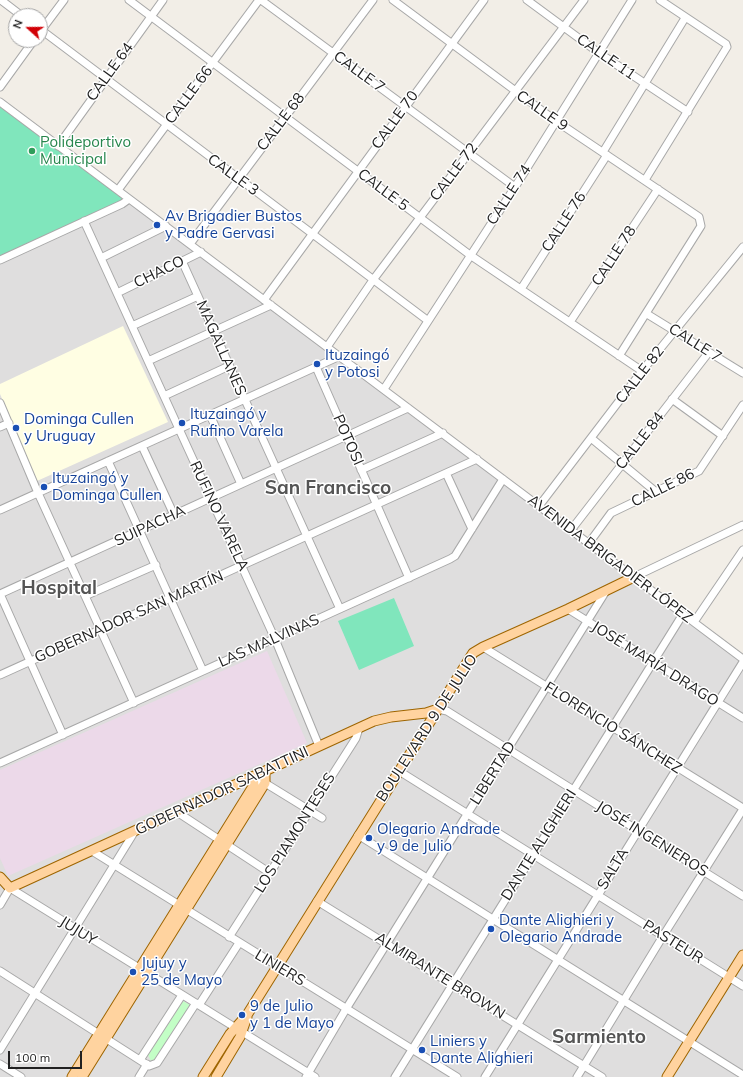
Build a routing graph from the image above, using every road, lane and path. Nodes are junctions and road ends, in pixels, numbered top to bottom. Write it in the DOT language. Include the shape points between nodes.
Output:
graph roads {
  1 [pos="0,0"];
  2 [pos="64,0"];
  3 [pos="129,0"];
  4 [pos="163,0"];
  5 [pos="260,0"];
  6 [pos="373,0"];
  7 [pos="393,0"];
  8 [pos="484,0"];
  9 [pos="527,0"];
  10 [pos="584,0"];
  11 [pos="632,0"];
  12 [pos="660,0"];
  13 [pos="11,8"];
  14 [pos="151,17"];
  15 [pos="685,18"];
  16 [pos="48,20"];
  17 [pos="563,27"];
  18 [pos="48,36"];
  19 [pos="452,44"];
  20 [pos="28,48"];
  21 [pos="332,53"];
  22 [pos="599,53"];
  23 [pos="213,62"];
  24 [pos="105,80"];
  25 [pos="645,84"];
  26 [pos="0,87"];
  27 [pos="515,91"];
  28 [pos="0,102"];
  29 [pos="406,106"];
  30 [pos="688,112"];
  31 [pos="285,116"];
  32 [pos="556,121"];
  33 [pos="166,125"];
  34 [pos="58,146"];
  35 [pos="468,152"];
  36 [pos="605,154"];
  37 [pos="358,171"];
  38 [pos="238,179"];
  39 [pos="645,180"];
  40 [pos="516,187"];
  41 [pos="658,189"];
  42 [pos="118,190"];
  43 [pos="129,199"];
  44 [pos="420,218"];
  45 [pos="84,222"];
  46 [pos="166,226"];
  47 [pos="312,233"];
  48 [pos="190,244"];
  49 [pos="743,247"];
  50 [pos="201,252"];
  51 [pos="470,255"];
  52 [pos="101,258"];
  53 [pos="0,260"];
  54 [pos="182,261"];
  55 [pos="373,280"];
  56 [pos="521,289"];
  57 [pos="117,293"];
  58 [pos="198,296"];
  59 [pos="264,300"];
  60 [pos="271,305"];
  61 [pos="647,314"];
  62 [pos="427,320"];
  63 [pos="570,322"];
  64 [pos="132,326"];
  65 [pos="675,330"];
  66 [pos="213,331"];
  67 [pos="327,347"];
  68 [pos="709,352"];
  69 [pos="340,356"];
  70 [pos="619,356"];
  71 [pos="148,361"];
  72 [pos="229,366"];
  73 [pos="316,367"];
  74 [pos="642,371"];
  75 [pos="743,373"];
  76 [pos="384,389"];
  77 [pos="164,396"];
  78 [pos="245,399"];
  79 [pos="672,399"];
  80 [pos="0,403"];
  81 [pos="743,404"];
  82 [pos="408,408"];
  83 [pos="210,415"];
  84 [pos="9,423"];
  85 [pos="0,427"];
  86 [pos="179,429"];
  87 [pos="443,433"];
  88 [pos="346,436"];
  89 [pos="722,436"];
  90 [pos="591,438"];
  91 [pos="142,446"];
  92 [pos="477,459"];
  93 [pos="108,461"];
  94 [pos="622,464"];
  95 [pos="276,468"];
  96 [pos="361,470"];
  97 [pos="446,473"];
  98 [pos="503,479"];
  99 [pos="241,484"];
  100 [pos="656,492"];
  101 [pos="38,493"];
  102 [pos="211,498"];
  103 [pos="376,504"];
  104 [pos="539,506"];
  105 [pos="0,510"];
  106 [pos="174,515"];
  107 [pos="743,525"];
  108 [pos="472,529"];
  109 [pos="140,530"];
  110 [pos="571,530"];
  111 [pos="307,536"];
  112 [pos="589,543"];
  113 [pos="743,550"];
  114 [pos="70,562"];
  115 [pos="156,565"];
  116 [pos="241,566"];
  117 [pos="634,577"];
  118 [pos="409,578"];
  119 [pos="606,591"];
  120 [pos="0,594"];
  121 [pos="85,596"];
  122 [pos="170,598"];
  123 [pos="340,609"];
  124 [pos="568,610"];
  125 [pos="683,614"];
  126 [pos="588,622"];
  127 [pos="694,622"];
  128 [pos="101,630"];
  129 [pos="275,639"];
  130 [pos="483,647"];
  131 [pos="743,660"];
  132 [pos="30,662"];
  133 [pos="653,662"];
  134 [pos="203,672"];
  135 [pos="0,675"];
  136 [pos="548,688"];
  137 [pos="717,702"];
  138 [pos="134,703"];
  139 [pos="438,709"];
  140 [pos="743,718"];
  141 [pos="612,727"];
  142 [pos="359,728"];
  143 [pos="63,735"];
  144 [pos="319,746"];
  145 [pos="508,749"];
  146 [pos="0,763"];
  147 [pos="676,767"];
  148 [pos="399,771"];
  149 [pos="265,772"];
  150 [pos="254,780"];
  151 [pos="265,783"];
  152 [pos="573,790"];
  153 [pos="743,809"];
  154 [pos="309,810"];
  155 [pos="177,812"];
  156 [pos="467,814"];
  157 [pos="322,818"];
  158 [pos="637,830"];
  159 [pos="135,831"];
  160 [pos="358,835"];
  161 [pos="222,843"];
  162 [pos="92,851"];
  163 [pos="533,855"];
  164 [pos="114,866"];
  165 [pos="703,871"];
  166 [pos="270,873"];
  167 [pos="0,877"];
  168 [pos="428,879"];
  169 [pos="10,888"];
  170 [pos="597,895"];
  171 [pos="743,896"];
  172 [pos="318,901"];
  173 [pos="0,905"];
  174 [pos="182,908"];
  175 [pos="493,919"];
  176 [pos="75,929"];
  177 [pos="663,936"];
  178 [pos="229,937"];
  179 [pos="239,943"];
  180 [pos="387,944"];
  181 [pos="743,955"];
  182 [pos="558,960"];
  183 [pos="277,967"];
  184 [pos="0,971"];
  185 [pos="143,971"];
  186 [pos="729,978"];
  187 [pos="452,984"];
  188 [pos="743,986"];
  189 [pos="35,993"];
  190 [pos="182,995"];
  191 [pos="624,1001"];
  192 [pos="197,1004"];
  193 [pos="346,1009"];
  194 [pos="517,1024"];
  195 [pos="239,1030"];
  196 [pos="103,1036"];
  197 [pos="689,1042"];
  198 [pos="412,1049"];
  199 [pos="0,1050"];
  200 [pos="143,1062"];
  201 [pos="0,1064"];
  202 [pos="584,1066"];
  203 [pos="307,1075"];
  204 [pos="743,1076"];
  205 [pos="21,1077"];
  206 [pos="72,1077"];
  207 [pos="82,1077"];
  208 [pos="139,1077"];
  209 [pos="203,1077"];
  210 [pos="216,1077"];
  211 [pos="316,1077"];
  212 [pos="395,1077"];
  213 [pos="457,1077"];
  214 [pos="485,1077"];
  215 [pos="577,1077"];
  216 [pos="602,1077"];
  217 [pos="667,1077"];
  1 -- 13 [label="street"];
  2 -- 16 [label="street"];
  3 -- 14 [label="street, CALLE 5"];
  4 -- 14 [label="street, CALLE 64"];
  5 -- 21 [label="street, CALLE 7"];
  5 -- 23 [label="street, CALLE 66"];
  6 -- 21 [label="street, CALLE 68"];
  7 -- 19 [label="street, CALLE 9"];
  8 -- 19 [label="street, CALLE 70"];
  9 -- 17 [label="street, CALLE 11"];
  10 -- 17 [label="street, CALLE 72"];
  11 -- 22 [label="street, CALLE 74"];
  12 -- 15 [label="street"];
  14 -- 23 [label="street, CALLE 5"];
  14 -- 24 [label="street, CALLE 64"];
  15 -- 25 [label="street, CALLE 76"];
  15 -- 30 [label="street" via="727,47"];
  17 -- 22 [label="street, CALLE 11"];
  17 -- 27 [label="street, CALLE 72"];
  18 -- 24 [label="street, CALLE 3"];
  19 -- 27 [label="street, CALLE 9"];
  19 -- 29 [label="street, CALLE 70"];
  20 -- 26 [label="street"];
  21 -- 29 [label="street, CALLE 7"];
  21 -- 31 [label="street, CALLE 68"];
  22 -- 25 [label="street, CALLE 11"];
  22 -- 32 [label="street, CALLE 74"];
  23 -- 31 [label="street, CALLE 5"];
  23 -- 33 [label="street, CALLE 66"];
  24 -- 33 [label="street, CALLE 3"];
  24 -- 34 [label="street, CALLE 64"];
  25 -- 30 [label="street, CALLE 11"];
  25 -- 36 [label="street, CALLE 76"];
  27 -- 32 [label="street, CALLE 9"];
  27 -- 35 [label="street, CALLE 72"];
  28 -- 34 [label="street, AVENIDA BRIGADIER LÓPEZ"];
  29 -- 35 [label="street, CALLE 7"];
  29 -- 37 [label="street, CALLE 70"];
  30 -- 39 [label="street"];
  31 -- 37 [label="street, CALLE 5"];
  31 -- 38 [label="street, CALLE 68"];
  32 -- 36 [label="street, CALLE 9"];
  32 -- 40 [label="street, CALLE 74"];
  33 -- 38 [label="street, CALLE 3"];
  33 -- 42 [label="street, CALLE 66"];
  34 -- 42 [label="street, AVENIDA BRIGADIER LÓPEZ"];
  35 -- 40 [label="street, CALLE 7"];
  35 -- 44 [label="street, CALLE 72"];
  36 -- 39 [label="street, CALLE 9"];
  36 -- 56 [label="street, CALLE 76"];
  37 -- 44 [label="street, CALLE 5"];
  37 -- 47 [label="street, CALLE 70"];
  38 -- 47 [label="street, CALLE 3"];
  38 -- 48 [label="street, CALLE 68"];
  39 -- 41 [label="street, CALLE 9"];
  40 -- 51 [label="street, CALLE 74"];
  41 -- 61 [label="street, CALLE 9" via="696,214 701,226"];
  41 -- 63 [label="street, CALLE 78"];
  42 -- 43 [label="street, AVENIDA BRIGADIER LÓPEZ"];
  43 -- 45 [label="street"];
  43 -- 46 [label="street, AVENIDA BRIGADIER LÓPEZ"];
  44 -- 51 [label="street, CALLE 5"];
  44 -- 55 [label="street, CALLE 72"];
  45 -- 52 [label="street, RUFINO VARELA"];
  45 -- 53 [label="street"];
  46 -- 48 [label="street, AVENIDA BRIGADIER LÓPEZ"];
  46 -- 52 [label="street"];
  47 -- 55 [label="street, CALLE 3"];
  47 -- 59 [label="street, CALLE 70"];
  48 -- 50 [label="street, AVENIDA BRIGADIER LÓPEZ"];
  49 -- 65 [label="street, CALLE 82"];
  50 -- 54 [label="street, CHACO"];
  50 -- 59 [label="street, AVENIDA BRIGADIER LÓPEZ"];
  51 -- 56 [label="street, CALLE 5"];
  51 -- 62 [label="street, CALLE 74"];
  52 -- 57 [label="street, RUFINO VARELA"];
  54 -- 57 [label="street, CHACO"];
  54 -- 58 [label="street, MAGALLANES"];
  55 -- 62 [label="street, CALLE 3"];
  55 -- 67 [label="street, CALLE 72"];
  56 -- 63 [label="street, CALLE 5"];
  57 -- 64 [label="street, RUFINO VARELA"];
  58 -- 64 [label="street"];
  58 -- 66 [label="street, MAGALLANES"];
  59 -- 60 [label="street, AVENIDA BRIGADIER LÓPEZ"];
  60 -- 66 [label="street"];
  60 -- 67 [label="street, AVENIDA BRIGADIER LÓPEZ"];
  61 -- 65 [label="street, CALLE 7"];
  61 -- 70 [label="street"];
  62 -- 76 [label="street, CALLE 74"];
  63 -- 70 [label="street, CALLE 5"];
  64 -- 71 [label="street, RUFINO VARELA"];
  65 -- 68 [label="street, CALLE 7"];
  65 -- 74 [label="street, CALLE 82"];
  66 -- 71 [label="street"];
  66 -- 72 [label="street, MAGALLANES"];
  67 -- 69 [label="street, AVENIDA BRIGADIER LÓPEZ"];
  68 -- 75 [label="street, CALLE 7"];
  68 -- 79 [label="street, CALLE 84"];
  69 -- 73 [label="street"];
  69 -- 76 [label="street, AVENIDA BRIGADIER LÓPEZ"];
  70 -- 74 [label="street, CALLE 5"];
  71 -- 77 [label="street, RUFINO VARELA"];
  72 -- 77 [label="street"];
  72 -- 78 [label="street, MAGALLANES"];
  73 -- 78 [label="street"];
  73 -- 88 [label="street, POTOSI"];
  74 -- 90 [label="street, CALLE 82"];
  76 -- 82 [label="street, AVENIDA BRIGADIER LÓPEZ"];
  77 -- 86 [label="street, RUFINO VARELA"];
  78 -- 83 [label="street"];
  78 -- 95 [label="street, MAGALLANES"];
  79 -- 89 [label="street"];
  79 -- 94 [label="street, CALLE 84"];
  80 -- 84 [label="street"];
  81 -- 89 [label="street, CALLE 86"];
  82 -- 87 [label="street, AVENIDA BRIGADIER LÓPEZ"];
  82 -- 88 [label="street, SUIPACHA"];
  83 -- 86 [label="street"];
  83 -- 99 [label="street"];
  84 -- 85 [label="street"];
  84 -- 101 [label="street"];
  86 -- 91 [label="street"];
  86 -- 102 [label="street, RUFINO VARELA"];
  87 -- 92 [label="street, AVENIDA BRIGADIER LÓPEZ"];
  87 -- 96 [label="street"];
  88 -- 95 [label="street, SUIPACHA"];
  88 -- 96 [label="street, POTOSI"];
  89 -- 100 [label="street, CALLE 86" via="699,471"];
  90 -- 94 [label="street"];
  90 -- 104 [label="street, CALLE 82"];
  91 -- 93 [label="street"];
  91 -- 106 [label="street"];
  92 -- 97 [label="street, GOBERNADOR SAN MARTÍN"];
  92 -- 98 [label="street, AVENIDA BRIGADIER LÓPEZ"];
  93 -- 101 [label="street"];
  93 -- 109 [label="street"];
  94 -- 100 [label="street"];
  94 -- 110 [label="street, CALLE 84"];
  95 -- 99 [label="street, SUIPACHA"];
  95 -- 111 [label="street, MAGALLANES"];
  96 -- 103 [label="street, POTOSI"];
  97 -- 103 [label="street, GOBERNADOR SAN MARTÍN"];
  97 -- 108 [label="street"];
  98 -- 104 [label="street, AVENIDA BRIGADIER LÓPEZ"];
  98 -- 108 [label="street, LAS MALVINAS"];
  99 -- 102 [label="street, SUIPACHA"];
  100 -- 112 [label="street, CALLE 86" via="611,513"];
  101 -- 105 [label="street"];
  101 -- 114 [label="street"];
  102 -- 106 [label="street, SUIPACHA"];
  102 -- 116 [label="street, RUFINO VARELA"];
  103 -- 111 [label="street, GOBERNADOR SAN MARTÍN"];
  103 -- 118 [label="street, POTOSI"];
  104 -- 110 [label="street, AVENIDA BRIGADIER LÓPEZ"];
  106 -- 109 [label="street, SUIPACHA"];
  107 -- 117 [label="street"];
  108 -- 118 [label="street, LAS MALVINAS" via="455,556"];
  109 -- 114 [label="street, SUIPACHA"];
  109 -- 115 [label="street"];
  110 -- 112 [label="street, AVENIDA BRIGADIER LÓPEZ"];
  111 -- 116 [label="street, GOBERNADOR SAN MARTÍN"];
  111 -- 123 [label="street, MAGALLANES"];
  112 -- 117 [label="street, AVENIDA BRIGADIER LÓPEZ"];
  113 -- 127 [label="street"];
  114 -- 120 [label="street, SUIPACHA"];
  114 -- 121 [label="street"];
  115 -- 121 [label="street"];
  115 -- 122 [label="street"];
  116 -- 122 [label="street, GOBERNADOR SAN MARTÍN"];
  116 -- 129 [label="street, RUFINO VARELA"];
  117 -- 119 [label="main road, BOULEVARD 9 DE JULIO"];
  117 -- 125 [label="street, AVENIDA BRIGADIER LÓPEZ"];
  118 -- 123 [label="street, LAS MALVINAS"];
  119 -- 124 [label="main road, BOULEVARD 9 DE JULIO"];
  119 -- 126 [label="street, LIBERTAD"];
  120 -- 132 [label="street"];
  121 -- 128 [label="street"];
  122 -- 128 [label="street, GOBERNADOR SAN MARTÍN"];
  122 -- 134 [label="street"];
  123 -- 129 [label="street, LAS MALVINAS"];
  124 -- 126 [label="street, JOSÉ MARÍA DRAGO"];
  124 -- 130 [label="main road, BOULEVARD 9 DE JULIO"];
  125 -- 127 [label="street, AVENIDA BRIGADIER LÓPEZ"];
  125 -- 133 [label="street, DANTE ALIGHIERI"];
  126 -- 133 [label="street, JOSÉ MARÍA DRAGO"];
  126 -- 136 [label="street, LIBERTAD"];
  127 -- 131 [label="street, AVENIDA BRIGADIER LÓPEZ"];
  128 -- 132 [label="street, GOBERNADOR SAN MARTÍN"];
  128 -- 138 [label="street"];
  129 -- 134 [label="street, LAS MALVINAS"];
  129 -- 144 [label="street, RUFINO VARELA"];
  130 -- 136 [label="street, FLORENCIO SÁNCHEZ"];
  130 -- 139 [label="main road, BOULEVARD 9 DE JULIO" via="468,659"];
  131 -- 137 [label="street, SALTA"];
  132 -- 135 [label="street, GOBERNADOR SAN MARTÍN"];
  132 -- 143 [label="street"];
  133 -- 137 [label="street, JOSÉ MARÍA DRAGO"];
  133 -- 141 [label="street, DANTE ALIGHIERI"];
  134 -- 138 [label="street, LAS MALVINAS"];
  136 -- 141 [label="street, FLORENCIO SÁNCHEZ"];
  136 -- 145 [label="street, LIBERTAD"];
  137 -- 140 [label="street, JOSÉ MARÍA DRAGO"];
  137 -- 147 [label="street, SALTA"];
  138 -- 143 [label="street, LAS MALVINAS"];
  139 -- 142 [label="main road, GOBERNADOR SABATTINI" via="426,713 383,718"];
  139 -- 145 [label="street, JOSÉ INGENIEROS" via="447,711"];
  139 -- 148 [label="main road, BOULEVARD 9 DE JULIO"];
  141 -- 147 [label="street, FLORENCIO SÁNCHEZ"];
  141 -- 152 [label="street, DANTE ALIGHIERI"];
  142 -- 144 [label="main road, GOBERNADOR SABATTINI"];
  142 -- 154 [label="street, LOS PIAMONTESES" via="356,738"];
  143 -- 146 [label="street, LAS MALVINAS"];
  144 -- 149 [label="main road, GOBERNADOR SABATTINI"];
  145 -- 152 [label="street, JOSÉ INGENIEROS"];
  145 -- 156 [label="street, LIBERTAD"];
  147 -- 153 [label="street, FLORENCIO SÁNCHEZ"];
  147 -- 158 [label="street, SALTA"];
  148 -- 156 [label="street, PASTEUR"];
  148 -- 160 [label="main road, BOULEVARD 9 DE JULIO"];
  149 -- 150 [label="main road, GOBERNADOR SABATTINI"];
  149 -- 151 [label="main road"];
  150 -- 151 [label="street"];
  150 -- 155 [label="main road, GOBERNADOR SABATTINI"];
  150 -- 161 [label="main road"];
  151 -- 154 [label="street"];
  151 -- 161 [label="main road"];
  152 -- 158 [label="street, JOSÉ INGENIEROS"];
  152 -- 163 [label="street, DANTE ALIGHIERI"];
  153 -- 165 [label="street"];
  154 -- 157 [label="street"];
  154 -- 166 [label="street, LOS PIAMONTESES"];
  155 -- 159 [label="main road, GOBERNADOR SABATTINI"];
  155 -- 161 [label="street"];
  156 -- 163 [label="street, PASTEUR"];
  156 -- 168 [label="street, LIBERTAD"];
  158 -- 165 [label="street, JOSÉ INGENIEROS"];
  158 -- 170 [label="street, SALTA"];
  159 -- 162 [label="main road, GOBERNADOR SABATTINI"];
  159 -- 164 [label="street"];
  160 -- 168 [label="street"];
  160 -- 172 [label="main road, BOULEVARD 9 DE JULIO"];
  161 -- 166 [label="street"];
  161 -- 174 [label="main road"];
  162 -- 164 [label="street, LINIERS"];
  162 -- 169 [label="main road, GOBERNADOR SABATTINI"];
  163 -- 170 [label="street, PASTEUR"];
  163 -- 175 [label="street, DANTE ALIGHIERI"];
  164 -- 174 [label="street, LINIERS"];
  164 -- 176 [label="street"];
  165 -- 171 [label="street, JOSÉ INGENIEROS"];
  165 -- 177 [label="street"];
  166 -- 178 [label="street, LOS PIAMONTESES"];
  167 -- 169 [label="main road"];
  168 -- 175 [label="street"];
  168 -- 180 [label="street, LIBERTAD"];
  169 -- 173 [label="street"];
  169 -- 176 [label="street, JUJUY"];
  170 -- 177 [label="street, PASTEUR"];
  170 -- 182 [label="street, SALTA"];
  172 -- 180 [label="street, ALMIRANTE BROWN"];
  172 -- 183 [label="main road, BOULEVARD 9 DE JULIO"];
  174 -- 178 [label="street, LINIERS"];
  174 -- 185 [label="main road"];
  175 -- 182 [label="street"];
  175 -- 187 [label="street, DANTE ALIGHIERI"];
  176 -- 185 [label="street, JUJUY"];
  176 -- 189 [label="street"];
  177 -- 186 [label="street, PASTEUR"];
  177 -- 191 [label="street"];
  178 -- 179 [label="street, LINIERS"];
  179 -- 183 [label="street, LINIERS"];
  179 -- 192 [label="street"];
  180 -- 187 [label="street, ALMIRANTE BROWN"];
  180 -- 193 [label="street, LIBERTAD"];
  181 -- 186 [label="main road"];
  182 -- 191 [label="street"];
  182 -- 194 [label="street, SALTA"];
  183 -- 193 [label="street, LINIERS"];
  183 -- 195 [label="main road, BOULEVARD 9 DE JULIO"];
  184 -- 189 [label="street"];
  185 -- 190 [label="street, JUJUY"];
  185 -- 196 [label="main road"];
  186 -- 188 [label="street, PASTEUR"];
  186 -- 197 [label="main road"];
  187 -- 194 [label="street, ALMIRANTE BROWN"];
  187 -- 198 [label="street, DANTE ALIGHIERI"];
  189 -- 196 [label="street"];
  189 -- 199 [label="street"];
  190 -- 192 [label="street, JUJUY"];
  190 -- 200 [label="street"];
  191 -- 197 [label="street"];
  191 -- 202 [label="street"];
  192 -- 195 [label="street, JUJUY"];
  192 -- 200 [label="street" via="157,1063 152,1066"];
  193 -- 198 [label="street, LINIERS"];
  193 -- 203 [label="street, LIBERTAD"];
  194 -- 202 [label="street, ALMIRANTE BROWN"];
  194 -- 214 [label="street, SALTA"];
  195 -- 203 [label="street, JUJUY"];
  195 -- 209 [label="main road, BOULEVARD 9 DE JULIO"];
  195 -- 210 [label="main road, BOULEVARD 9 DE JULIO"];
  196 -- 200 [label="street"];
  196 -- 206 [label="main road"];
  196 -- 207 [label="main road"];
  197 -- 204 [label="street"];
  197 -- 217 [label="main road"];
  198 -- 212 [label="street, DANTE ALIGHIERI"];
  198 -- 213 [label="street, LINIERS"];
  200 -- 208 [label="street"];
  201 -- 205 [label="street"];
  202 -- 215 [label="street"];
  202 -- 216 [label="street, ALMIRANTE BROWN"];
  203 -- 211 [label="street, JUJUY"];
}
